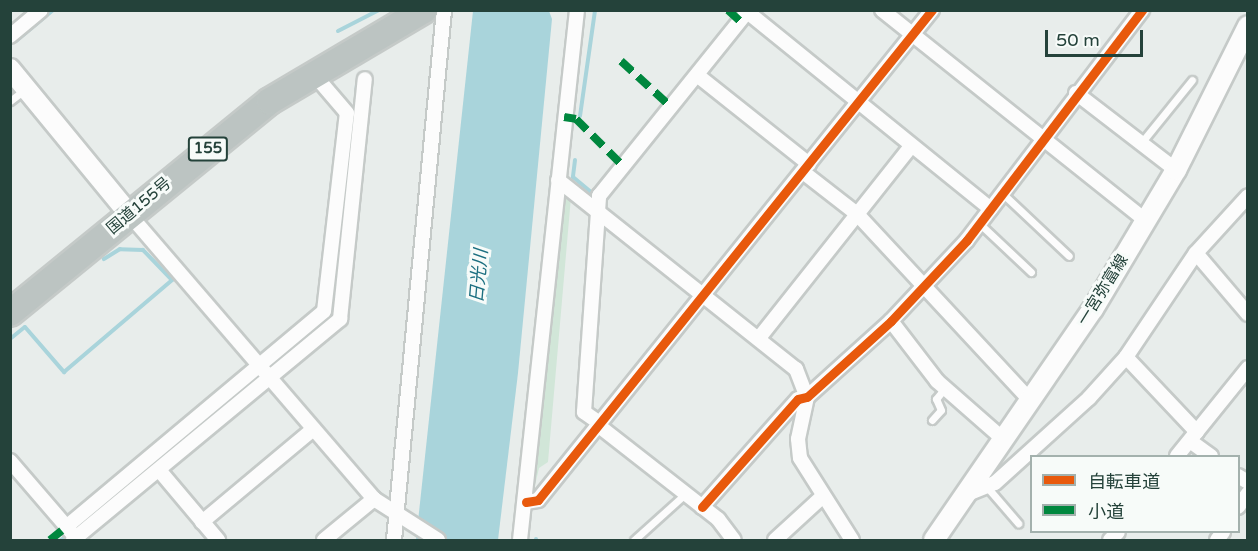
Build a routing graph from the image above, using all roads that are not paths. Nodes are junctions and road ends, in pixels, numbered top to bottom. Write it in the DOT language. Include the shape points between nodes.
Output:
graph roads {
  1 [pos="41,10"];
  2 [pos="424,10"];
  3 [pos="444,10"];
  4 [pos="577,10"];
  5 [pos="882,10"];
  6 [pos="932,10"];
  7 [pos="1142,10"];
  8 [pos="746,11"];
  9 [pos="1248,26"];
  10 [pos="913,35"];
  11 [pos="10,36"];
  12 [pos="10,69"];
  13 [pos="312,72"];
  14 [pos="697,75"];
  15 [pos="365,79"];
  16 [pos="1192,80"];
  17 [pos="26,88"];
  18 [pos="1076,93"];
  19 [pos="333,97"];
  20 [pos="10,101"];
  21 [pos="363,101"];
  22 [pos="859,103"];
  23 [pos="1042,137"];
  24 [pos="1141,143"];
  25 [pos="911,146"];
  26 [pos="806,168"];
  27 [pos="1176,170"];
  28 [pos="558,180"];
  29 [pos="1000,191"];
  30 [pos="1248,196"];
  31 [pos="991,209"];
  32 [pos="597,211"];
  33 [pos="129,214"];
  34 [pos="857,214"];
  35 [pos="1146,221"];
  36 [pos="980,224"];
  37 [pos="1196,253"];
  38 [pos="1069,256"];
  39 [pos="1031,272"];
  40 [pos="923,289"];
  41 [pos="703,295"];
  42 [pos="10,312"];
  43 [pos="1248,314"];
  44 [pos="891,321"];
  45 [pos="759,338"];
  46 [pos="1125,357"];
  47 [pos="258,368"];
  48 [pos="1248,368"];
  49 [pos="268,380"];
  50 [pos="945,388"];
  51 [pos="807,398"];
  52 [pos="1031,400"];
  53 [pos="932,420"];
  54 [pos="600,425"];
  55 [pos="312,430"];
  56 [pos="1194,436"];
  57 [pos="1003,439"];
  58 [pos="1179,455"];
  59 [pos="1210,455"];
  60 [pos="10,461"];
  61 [pos="159,470"];
  62 [pos="987,487"];
  63 [pos="686,494"];
  64 [pos="965,495"];
  65 [pos="822,497"];
  66 [pos="374,500"];
  67 [pos="526,502"];
  68 [pos="702,507"];
  69 [pos="399,515"];
  70 [pos="202,522"];
  71 [pos="1018,523"];
  72 [pos="66,527"];
  73 [pos="75,539"];
  74 [pos="218,540"];
  75 [pos="324,540"];
  76 [pos="394,540"];
  77 [pos="438,540"];
  78 [pos="520,540"];
  79 [pos="634,540"];
  80 [pos="734,540"];
  81 [pos="775,540"];
  82 [pos="852,540"];
  83 [pos="934,540"];
  1 -- 11 [label="street"];
  2 -- 13 [label="highway, 国道155号 / 155"];
  3 -- 69 [label="street"];
  4 -- 28 [label="street"];
  5 -- 10 [label="street"];
  6 -- 10 [label="street"];
  7 -- 18 [label="street"];
  8 -- 14 [label="street"];
  8 -- 22 [label="street"];
  9 -- 27 [label="main road, 一宮弥富線"];
  10 -- 22 [label="street"];
  10 -- 23 [label="street"];
  12 -- 17 [label="main road"];
  13 -- 19 [label="street"];
  13 -- 33 [label="highway, 国道155号 / 155" via="230,131"];
  14 -- 26 [label="street"];
  14 -- 32 [label="street" via="599,196"];
  15 -- 21 [label="street"];
  16 -- 24 [label="lane"];
  17 -- 20 [label="lane"];
  17 -- 33 [label="main road"];
  18 -- 23 [label="street"];
  18 -- 24 [label="street"];
  19 -- 21 [label="street"];
  19 -- 47 [label="street" via="347,113 324,311"];
  21 -- 49 [label="street" via="340,319"];
  22 -- 25 [label="street"];
  22 -- 26 [label="street"];
  23 -- 29 [label="street"];
  23 -- 35 [label="street"];
  24 -- 27 [label="street"];
  25 -- 31 [label="street"];
  25 -- 34 [label="street"];
  26 -- 34 [label="street"];
  26 -- 41 [label="street"];
  27 -- 35 [label="main road, 一宮弥富線"];
  28 -- 32 [label="street"];
  28 -- 67 [label="street"];
  29 -- 31 [label="street"];
  29 -- 38 [label="lane"];
  30 -- 37 [label="street"];
  31 -- 36 [label="street"];
  32 -- 41 [label="street"];
  32 -- 54 [label="street" via="584,412"];
  33 -- 42 [label="highway, 国道155号 / 155"];
  33 -- 47 [label="street"];
  34 -- 40 [label="street"];
  34 -- 45 [label="street"];
  35 -- 52 [label="main road, 一宮弥富線"];
  36 -- 39 [label="lane"];
  36 -- 40 [label="street"];
  37 -- 43 [label="street"];
  37 -- 46 [label="street"];
  40 -- 44 [label="street"];
  40 -- 52 [label="street"];
  41 -- 45 [label="street"];
  41 -- 54 [label="street"];
  44 -- 50 [label="street"];
  44 -- 51 [label="street"];
  45 -- 51 [label="street" via="796,369"];
  46 -- 56 [label="street"];
  46 -- 62 [label="street" via="1057,431"];
  47 -- 49 [label="street"];
  47 -- 72 [label="street"];
  48 -- 56 [label="street"];
  49 -- 55 [label="street"];
  49 -- 61 [label="street"];
  50 -- 53 [label="lane" via="936,399 941,410"];
  50 -- 57 [label="street"];
  51 -- 65 [label="street" via="798,439 800,458"];
  51 -- 68 [label="street" via="798,399"];
  52 -- 57 [label="main road, 一宮弥富線"];
  54 -- 63 [label="street"];
  54 -- 67 [label="street" via="538,500"];
  55 -- 66 [label="street"];
  55 -- 70 [label="street"];
  56 -- 58 [label="street"];
  56 -- 59 [label="street"];
  57 -- 64 [label="main road, 一宮弥富線"];
  60 -- 72 [label="street"];
  61 -- 70 [label="street"];
  61 -- 73 [label="street"];
  62 -- 64 [label="street"];
  62 -- 71 [label="lane"];
  63 -- 68 [label="street"];
  63 -- 79 [label="lane"];
  64 -- 83 [label="main road, 一宮弥富線"];
  65 -- 81 [label="street"];
  65 -- 82 [label="street"];
  66 -- 69 [label="street"];
  66 -- 75 [label="street"];
  67 -- 78 [label="street"];
  68 -- 80 [label="street"];
  69 -- 76 [label="street"];
  69 -- 77 [label="street"];
  70 -- 74 [label="street"];
  72 -- 73 [label="street"];
}
